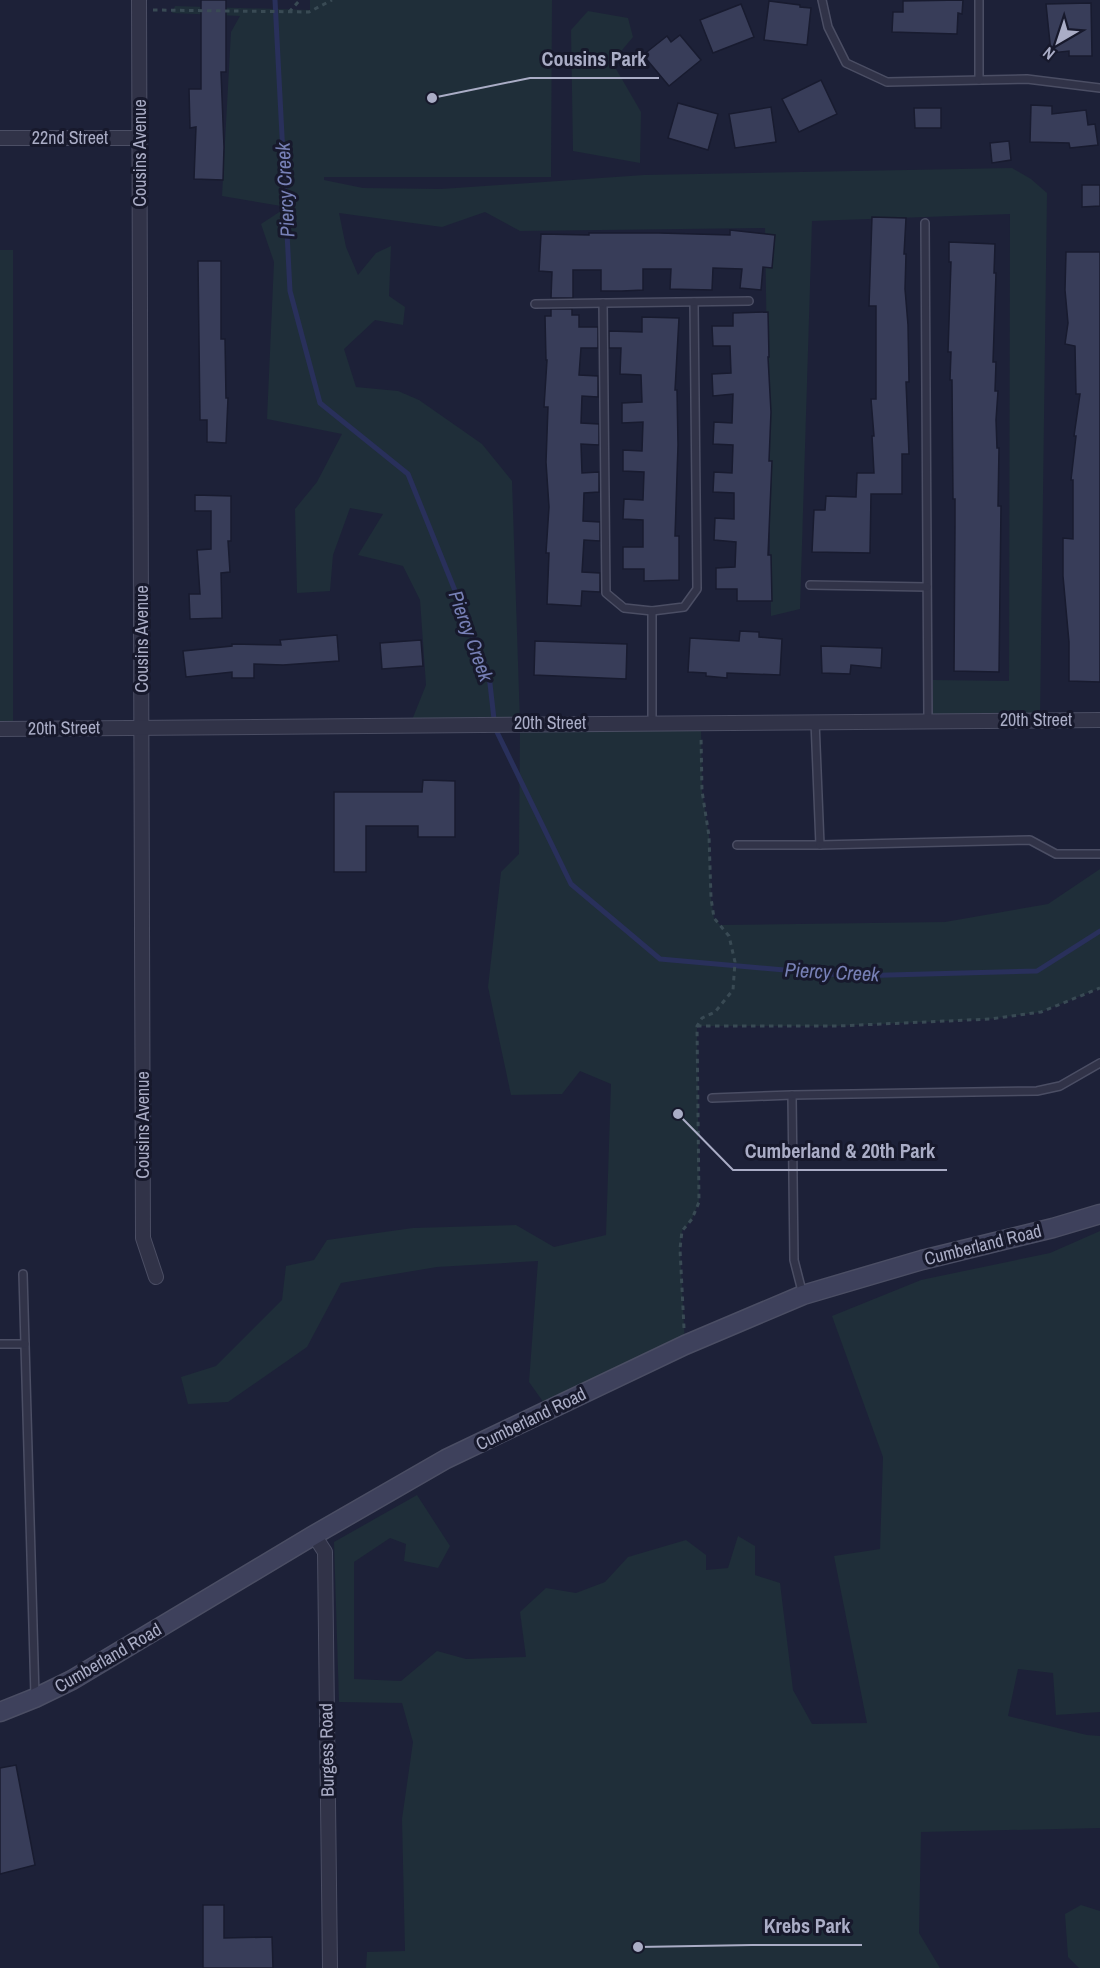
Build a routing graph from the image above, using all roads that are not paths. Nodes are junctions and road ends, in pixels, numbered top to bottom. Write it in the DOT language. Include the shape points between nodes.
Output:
graph roads {
  1 [pos="822,0"];
  2 [pos="979,0"];
  3 [pos="139,5"];
  4 [pos="978,80"];
  5 [pos="1100,88"];
  6 [pos="0,138"];
  7 [pos="140,138"];
  8 [pos="925,224"];
  9 [pos="749,301"];
  10 [pos="694,302"];
  11 [pos="603,303"];
  12 [pos="535,304"];
  13 [pos="810,585"];
  14 [pos="927,587"];
  15 [pos="652,611"];
  16 [pos="928,720"];
  17 [pos="1100,720"];
  18 [pos="815,721"];
  19 [pos="652,723"];
  20 [pos="142,727"];
  21 [pos="0,729"];
  22 [pos="737,845"];
  23 [pos="819,845"];
  24 [pos="1100,854"];
  25 [pos="1100,1063"];
  26 [pos="792,1095"];
  27 [pos="712,1098"];
  28 [pos="1100,1214"];
  29 [pos="23,1274"];
  30 [pos="156,1277"];
  31 [pos="803,1295"];
  32 [pos="0,1344"];
  33 [pos="25,1344"];
  34 [pos="314,1535"];
  35 [pos="35,1698"];
  36 [pos="0,1712"];
  37 [pos="330,1968"];
  1 -- 4 [label="lane" via="828,27 846,63 887,82"];
  2 -- 4 [label="lane"];
  3 -- 7 [label="street, Cousins Avenue"];
  4 -- 5 [label="lane" via="1028,79"];
  6 -- 7 [label="street, 22nd Street"];
  7 -- 20 [label="street, Cousins Avenue"];
  8 -- 14 [label="lane"];
  9 -- 10 [label="lane"];
  10 -- 11 [label="lane"];
  10 -- 15 [label="lane" via="698,589 684,607"];
  11 -- 12 [label="lane"];
  11 -- 15 [label="lane" via="606,593 624,608"];
  13 -- 14 [label="lane"];
  14 -- 16 [label="lane"];
  15 -- 19 [label="lane"];
  16 -- 17 [label="street, 20th Street"];
  16 -- 18 [label="street, 20th Street"];
  18 -- 19 [label="street, 20th Street"];
  18 -- 23 [label="lane"];
  19 -- 20 [label="street, 20th Street"];
  20 -- 21 [label="street, 20th Street"];
  20 -- 30 [label="street, Cousins Avenue" via="143,1238"];
  22 -- 23 [label="lane"];
  23 -- 24 [label="lane" via="1030,840 1056,854"];
  25 -- 26 [label="lane" via="1060,1086 1036,1091"];
  26 -- 27 [label="lane"];
  26 -- 31 [label="lane" via="794,1260"];
  28 -- 31 [label="street, Cumberland Road"];
  29 -- 33 [label="lane"];
  31 -- 34 [label="street, Cumberland Road" via="686,1345 446,1459"];
  32 -- 33 [label="lane"];
  33 -- 35 [label="lane"];
  34 -- 35 [label="street, Cumberland Road" via="72,1680"];
  34 -- 37 [label="street, Burgess Road" via="325,1552"];
  35 -- 36 [label="street, Cumberland Road"];
}
